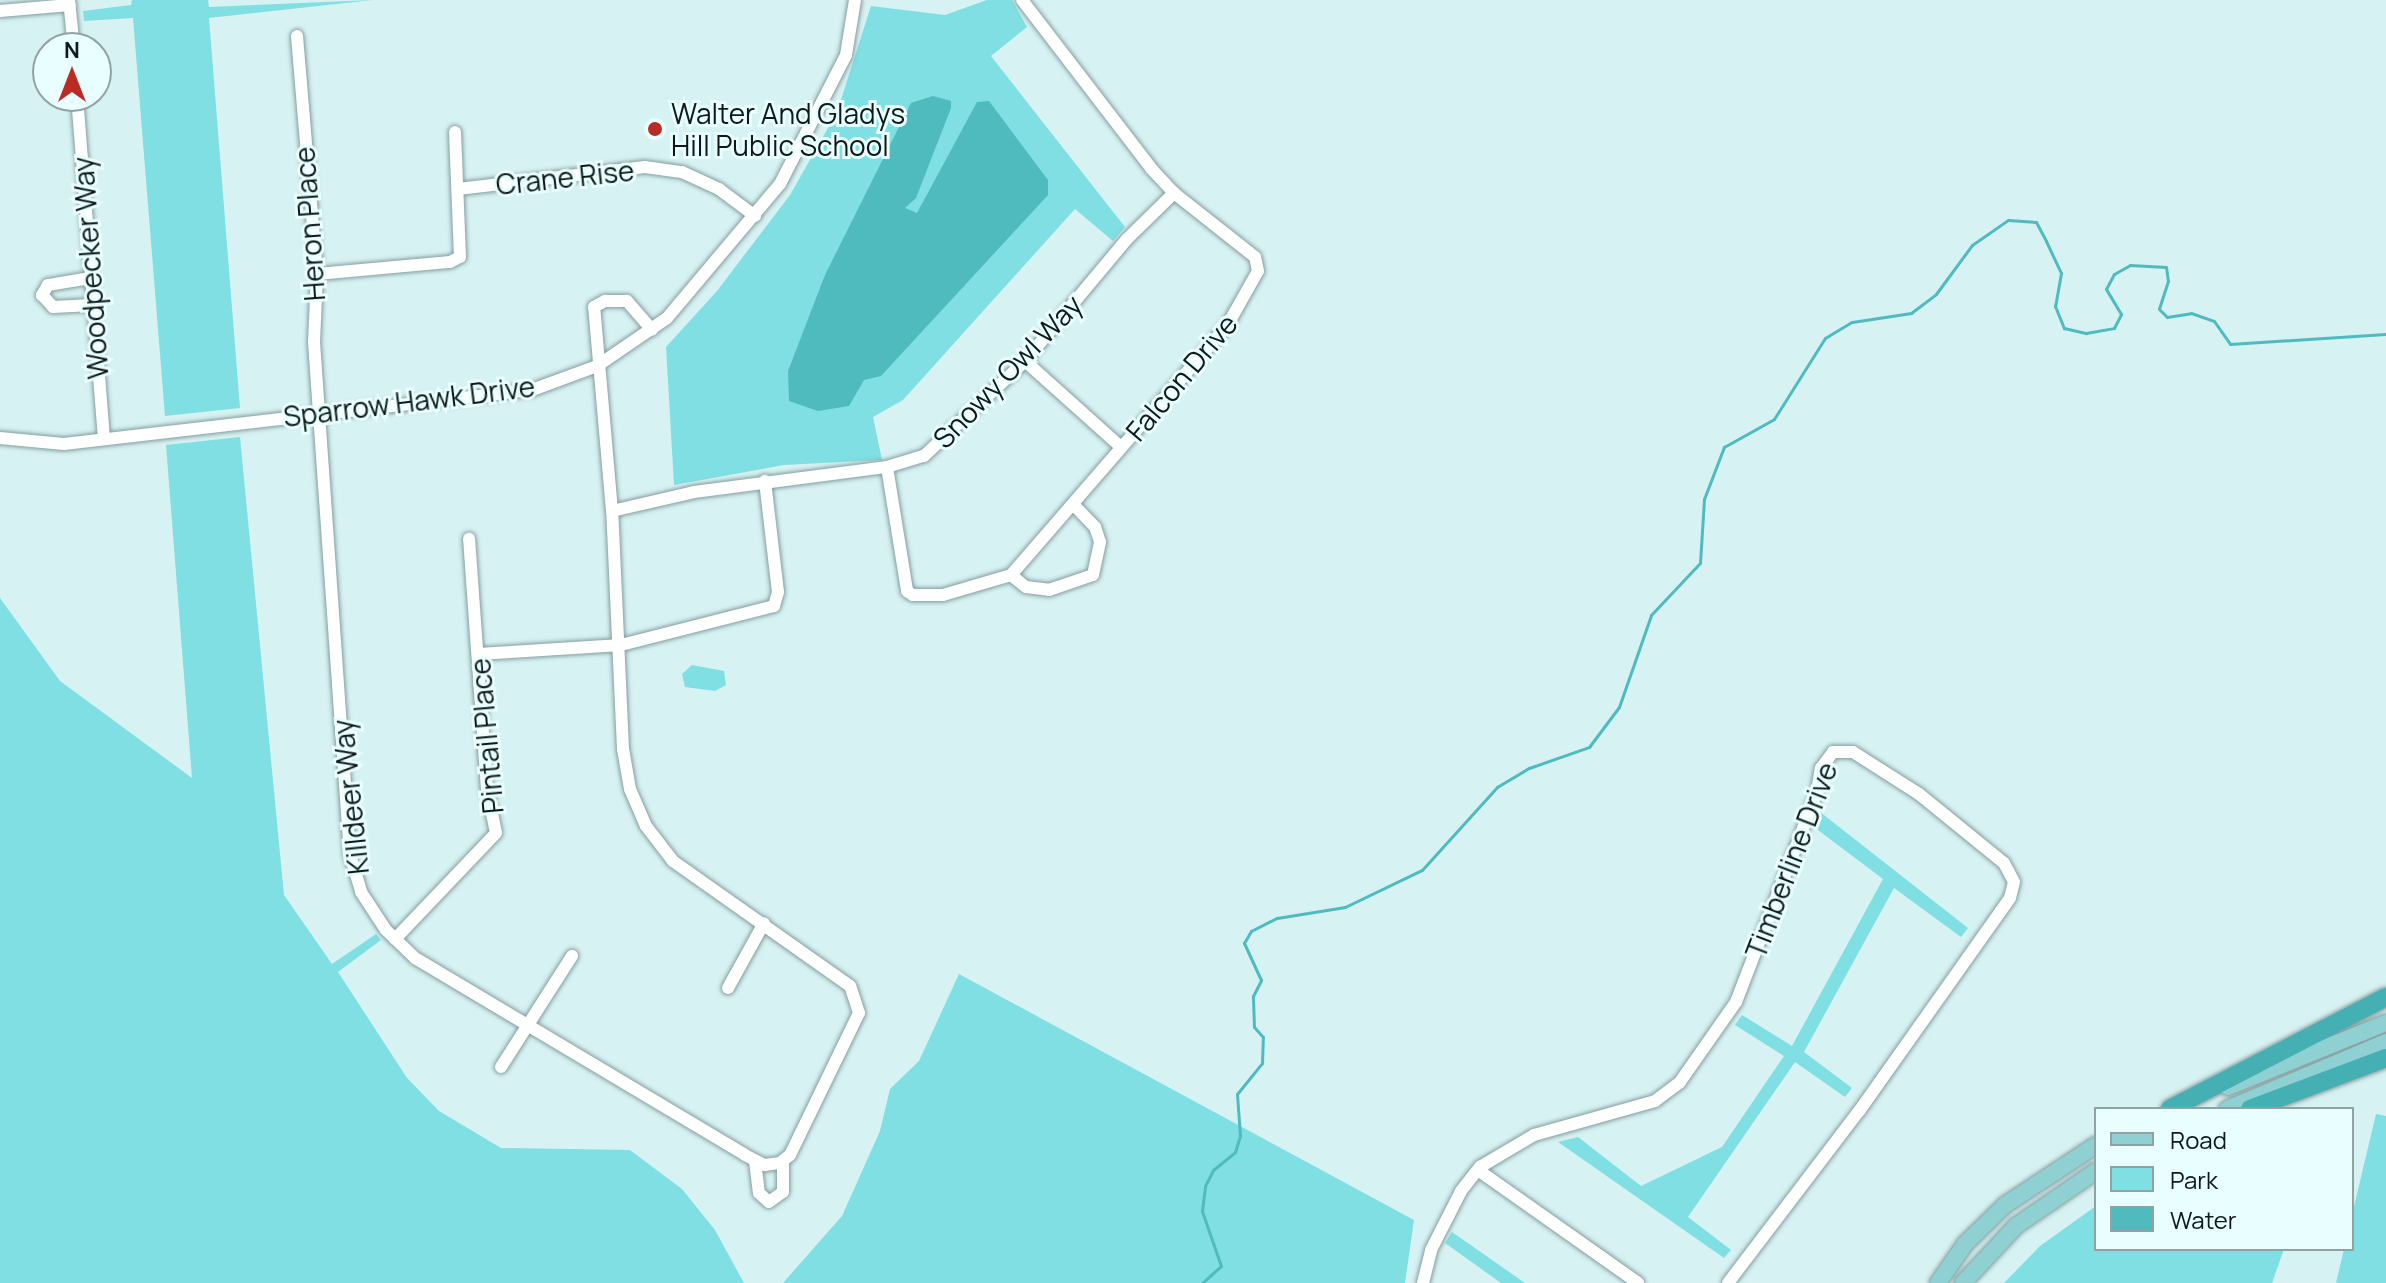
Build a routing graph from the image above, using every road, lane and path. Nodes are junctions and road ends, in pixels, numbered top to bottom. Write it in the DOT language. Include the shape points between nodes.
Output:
graph roads {
  1 [pos="855,0"];
  2 [pos="69,2"];
  3 [pos="1026,2"];
  4 [pos="0,11"];
  5 [pos="72,32"];
  6 [pos="297,36"];
  7 [pos="78,112"];
  8 [pos="455,132"];
  9 [pos="458,189"];
  10 [pos="1174,193"];
  11 [pos="755,216"];
  12 [pos="317,274"];
  13 [pos="90,278"];
  14 [pos="92,305"];
  15 [pos="652,330"];
  16 [pos="1025,361"];
  17 [pos="597,366"];
  18 [pos="319,412"];
  19 [pos="0,438"];
  20 [pos="104,439"];
  21 [pos="1121,447"];
  22 [pos="887,467"];
  23 [pos="765,481"];
  24 [pos="1074,505"];
  25 [pos="612,511"];
  26 [pos="469,539"];
  27 [pos="1011,575"];
  28 [pos="621,645"];
  29 [pos="479,654"];
  30 [pos="764,923"];
  31 [pos="395,939"];
  32 [pos="572,956"];
  33 [pos="728,988"];
  34 [pos="2386,997"];
  35 [pos="527,1022"];
  36 [pos="2386,1023"];
  37 [pos="2386,1042"];
  38 [pos="2386,1058"];
  39 [pos="501,1067"];
  40 [pos="2174,1107"];
  41 [pos="2182,1107"];
  42 [pos="2232,1107"];
  43 [pos="2255,1107"];
  44 [pos="2094,1146"];
  45 [pos="755,1161"];
  46 [pos="783,1161"];
  47 [pos="1478,1170"];
  48 [pos="2094,1172"];
  49 [pos="1423,1283"];
  50 [pos="1638,1283"];
  51 [pos="1728,1283"];
  52 [pos="1938,1283"];
  53 [pos="1963,1283"];
  1 -- 11 [label="street, Sparrow Hawk Drive" via="846,55 794,163"];
  2 -- 4 [label="street"];
  2 -- 5 [label="street"];
  3 -- 10 [label="street, Falcon Drive"];
  6 -- 12 [label="street, Heron Place"];
  7 -- 13 [label="street, Woodpecker Way"];
  8 -- 9 [label="street"];
  9 -- 11 [label="street, Crane Rise" via="645,167 682,172 719,189"];
  9 -- 12 [label="street" via="462,248 450,262"];
  10 -- 16 [label="street, Snowy Owl Way" via="1127,239"];
  10 -- 21 [label="street, Falcon Drive" via="1255,257 1258,271 1227,326"];
  11 -- 15 [label="street, Sparrow Hawk Drive"];
  12 -- 18 [label="street, Heron Place"];
  13 -- 14 [label="street, Woodpecker Way"];
  13 -- 14 [label="street" via="48,285 42,295 53,307"];
  14 -- 20 [label="street, Woodpecker Way"];
  15 -- 17 [label="street, Sparrow Hawk Drive"];
  15 -- 17 [label="street" via="627,301 599,302 593,311"];
  16 -- 21 [label="street"];
  16 -- 22 [label="street, Snowy Owl Way" via="924,456"];
  17 -- 18 [label="street, Sparrow Hawk Drive" via="532,390"];
  17 -- 25 [label="street"];
  18 -- 20 [label="street, Sparrow Hawk Drive"];
  18 -- 31 [label="street, Killdeer Way" via="350,855 361,892"];
  19 -- 20 [label="street, Sparrow Hawk Drive" via="45,445"];
  21 -- 24 [label="street, Falcon Drive"];
  22 -- 23 [label="street, Snowy Owl Way"];
  22 -- 27 [label="street" via="907,591 943,595"];
  23 -- 25 [label="street, Snowy Owl Way"];
  23 -- 28 [label="street" via="778,592 774,606"];
  24 -- 27 [label="street, Falcon Drive"];
  24 -- 27 [label="street" via="1086,515 1100,542 1093,575 1049,590 1026,587"];
  25 -- 28 [label="street"];
  26 -- 29 [label="street, Pintail Place"];
  28 -- 29 [label="street"];
  28 -- 30 [label="street" via="623,749 630,789 646,826 673,861"];
  29 -- 31 [label="street, Pintail Place" via="487,789 496,833"];
  30 -- 33 [label="street"];
  30 -- 46 [label="street" via="850,986 859,1013"];
  31 -- 35 [label="street, Killdeer Way" via="415,958"];
  32 -- 35 [label="street"];
  34 -- 40 [label="highway"];
  35 -- 39 [label="street"];
  35 -- 45 [label="street, Killdeer Way"];
  36 -- 41 [label="main road"];
  37 -- 42 [label="main road"];
  38 -- 43 [label="highway"];
  44 -- 52 [label="main road" via="2005,1205 1965,1244"];
  45 -- 46 [label="street"];
  45 -- 46 [label="street" via="759,1193 769,1202 783,1192"];
  47 -- 49 [label="street, Timberline Drive" via="1461,1191 1431,1250"];
  47 -- 50 [label="street"];
  47 -- 51 [label="street, Timberline Drive" via="1534,1135 1655,1101 1680,1082 1736,1002 1817,792 1821,768 1833,752 1853,752 1919,794 2004,863 2014,882 2010,898 1859,1111"];
  48 -- 53 [label="main road" via="2016,1226"];
}
